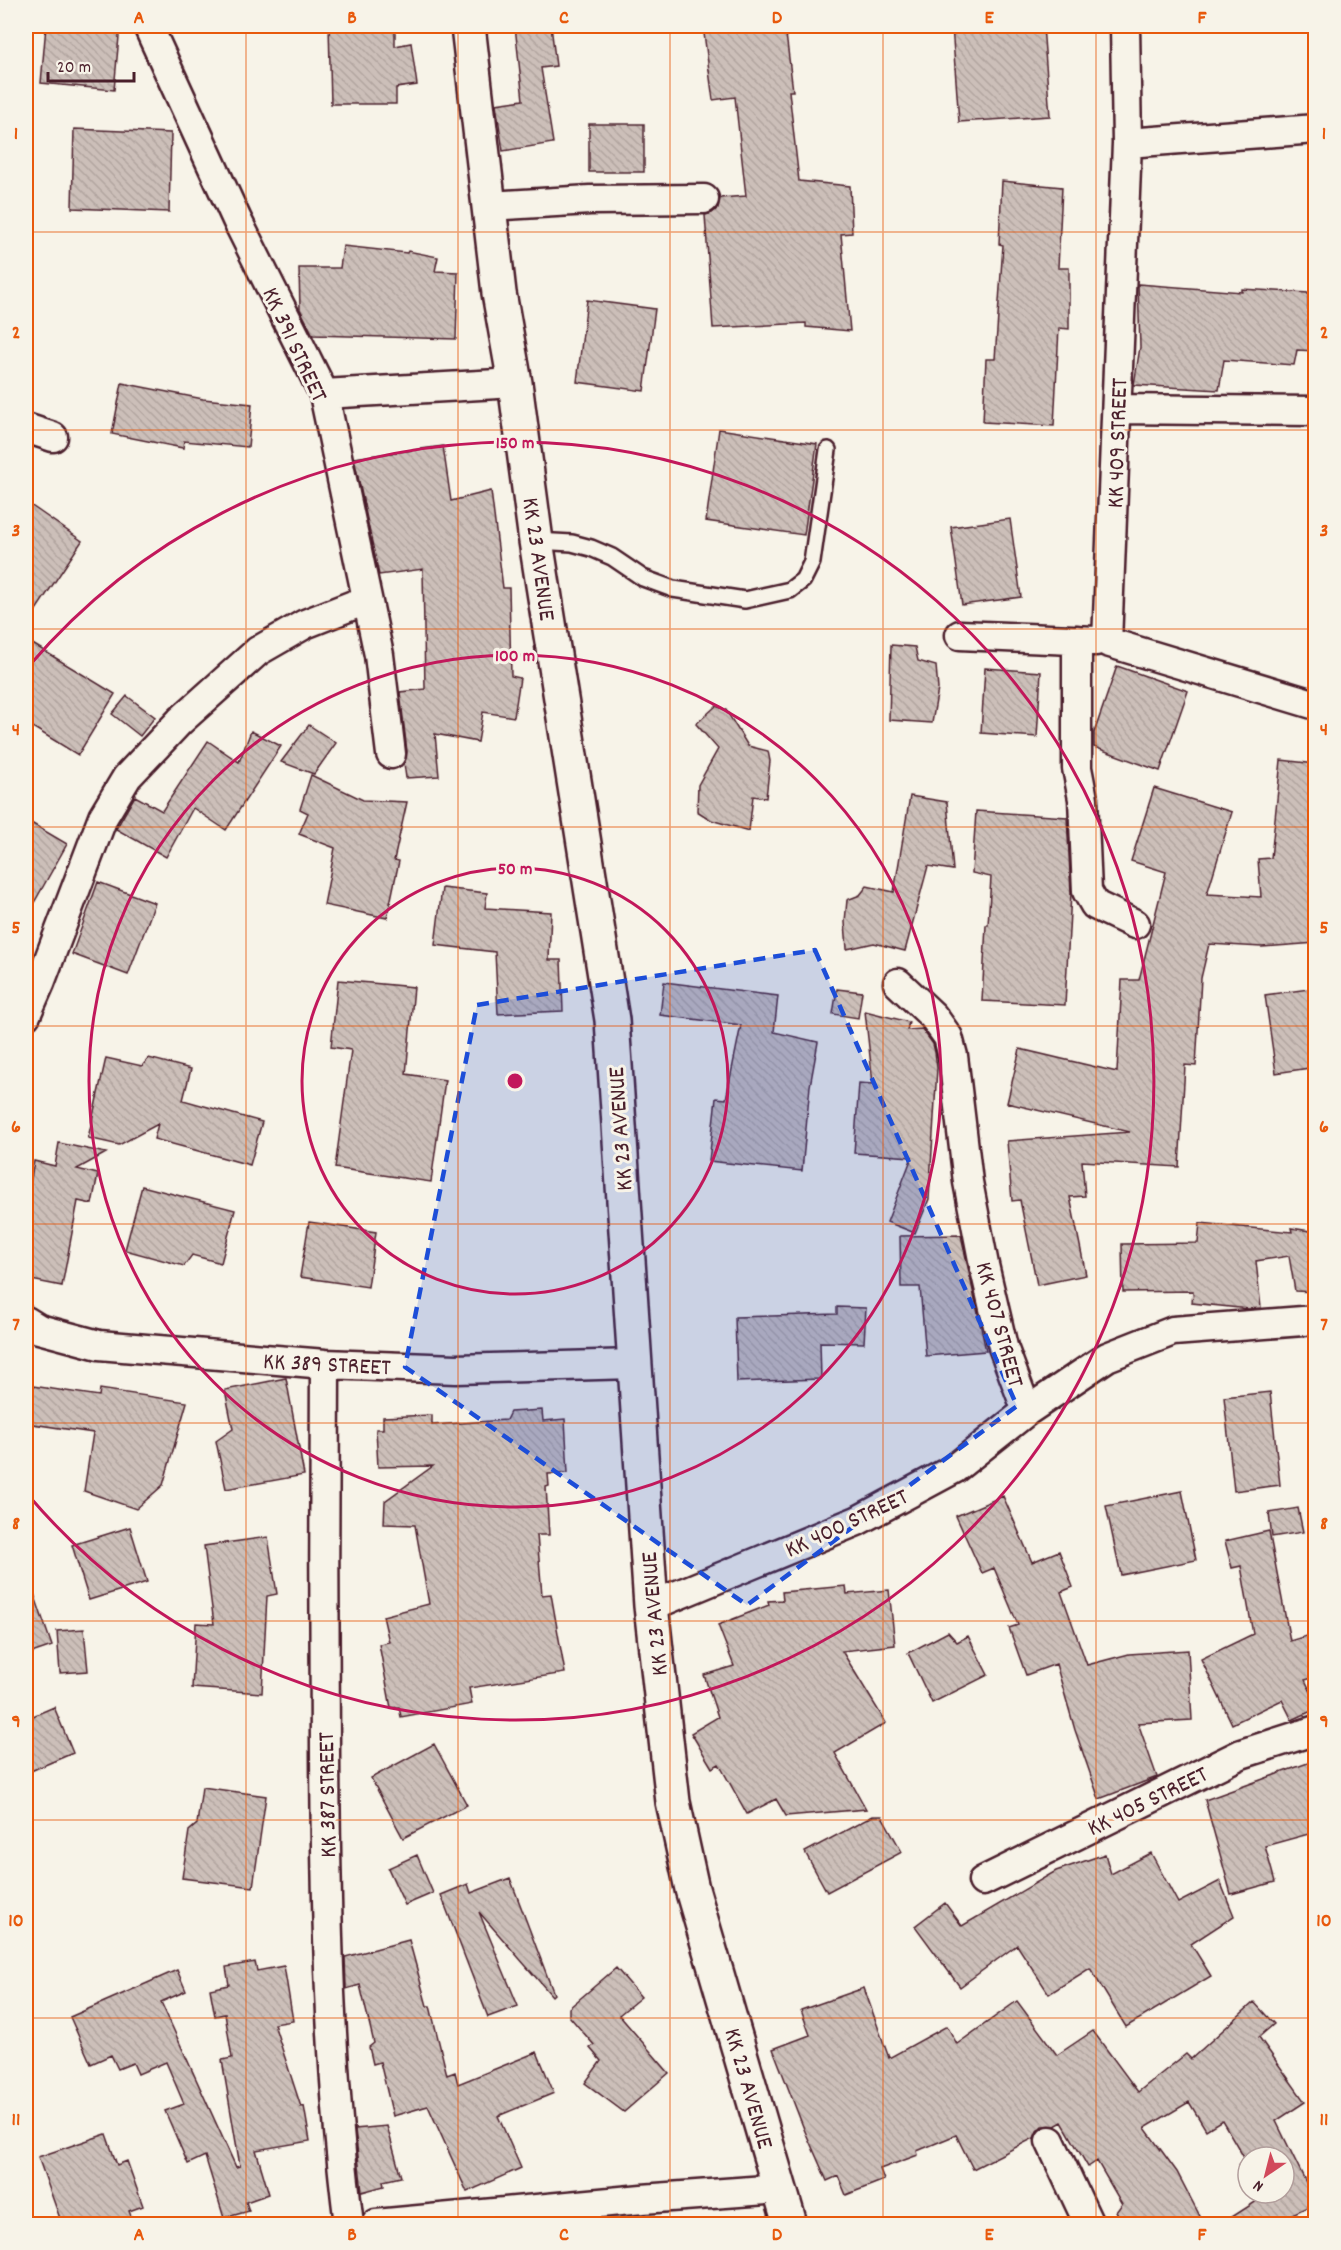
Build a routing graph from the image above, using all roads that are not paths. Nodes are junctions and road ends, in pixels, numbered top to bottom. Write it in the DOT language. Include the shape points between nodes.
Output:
graph roads {
  1 [pos="148,26"];
  2 [pos="468,26"];
  3 [pos="1125,26"];
  4 [pos="1316,129"];
  5 [pos="1127,143"];
  6 [pos="704,199"];
  7 [pos="489,206"];
  8 [pos="515,383"];
  9 [pos="324,394"];
  10 [pos="1117,409"];
  11 [pos="1316,411"];
  12 [pos="26,428"];
  13 [pos="53,437"];
  14 [pos="828,450"];
  15 [pos="536,541"];
  16 [pos="366,600"];
  17 [pos="960,635"];
  18 [pos="1077,640"];
  19 [pos="1107,642"];
  20 [pos="1316,705"];
  21 [pos="391,754"];
  22 [pos="1135,924"];
  23 [pos="898,983"];
  24 [pos="26,1015"];
  25 [pos="1316,1320"];
  26 [pos="26,1322"];
  27 [pos="325,1364"];
  28 [pos="634,1364"];
  29 [pos="1027,1412"];
  30 [pos="651,1606"];
  31 [pos="1316,1730"];
  32 [pos="983,1881"];
  33 [pos="1050,2141"];
  34 [pos="780,2189"];
  35 [pos="349,2224"];
  36 [pos="376,2224"];
  37 [pos="790,2224"];
  38 [pos="1089,2224"];
  1 -- 9 [label="street, KK 391 STREET" via="237,220"];
  2 -- 7 [label="main road, KK 23 AVENUE"];
  3 -- 5 [label="street, KK 409 STREET"];
  4 -- 5 [label="street"];
  5 -- 10 [label="street, KK 409 STREET"];
  6 -- 7 [label="street"];
  7 -- 8 [label="main road, KK 23 AVENUE"];
  8 -- 9 [label="street"];
  8 -- 15 [label="main road, KK 23 AVENUE"];
  9 -- 16 [label="street, KK 391 STREET"];
  10 -- 11 [label="street"];
  10 -- 19 [label="street, KK 409 STREET"];
  12 -- 13 [label="street"];
  14 -- 15 [label="lane" via="812,562 803,580 790,590 745,600 674,589 643,578 591,548"];
  15 -- 28 [label="main road, KK 23 AVENUE" via="612,1020"];
  16 -- 21 [label="street, KK 391 STREET" via="379,655"];
  16 -- 24 [label="street" via="305,624 258,651 180,721 128,777 103,817"];
  17 -- 18 [label="street"];
  18 -- 19 [label="street"];
  18 -- 22 [label="street" via="1077,768 1083,799 1087,891 1095,905"];
  19 -- 20 [label="street"];
  23 -- 29 [label="street, KK 407 STREET" via="933,1016 948,1037 984,1265 1003,1347"];
  25 -- 29 [label="street, KK 407 STREET" via="1173,1331 1107,1357"];
  26 -- 27 [label="street, KK 389 STREET" via="99,1346"];
  27 -- 28 [label="street, KK 389 STREET" via="456,1368"];
  27 -- 35 [label="street, KK 387 STREET" via="327,1957"];
  28 -- 30 [label="main road, KK 23 AVENUE"];
  29 -- 30 [label="street, KK 400 STREET" via="954,1469 857,1521"];
  30 -- 34 [label="main road, KK 23 AVENUE" via="673,1802 682,1845"];
  31 -- 32 [label="street, KK 405 STREET" via="1241,1754"];
  33 -- 38 [label="street"];
  34 -- 36 [label="street"];
  34 -- 37 [label="main road, KK 23 AVENUE"];
}
